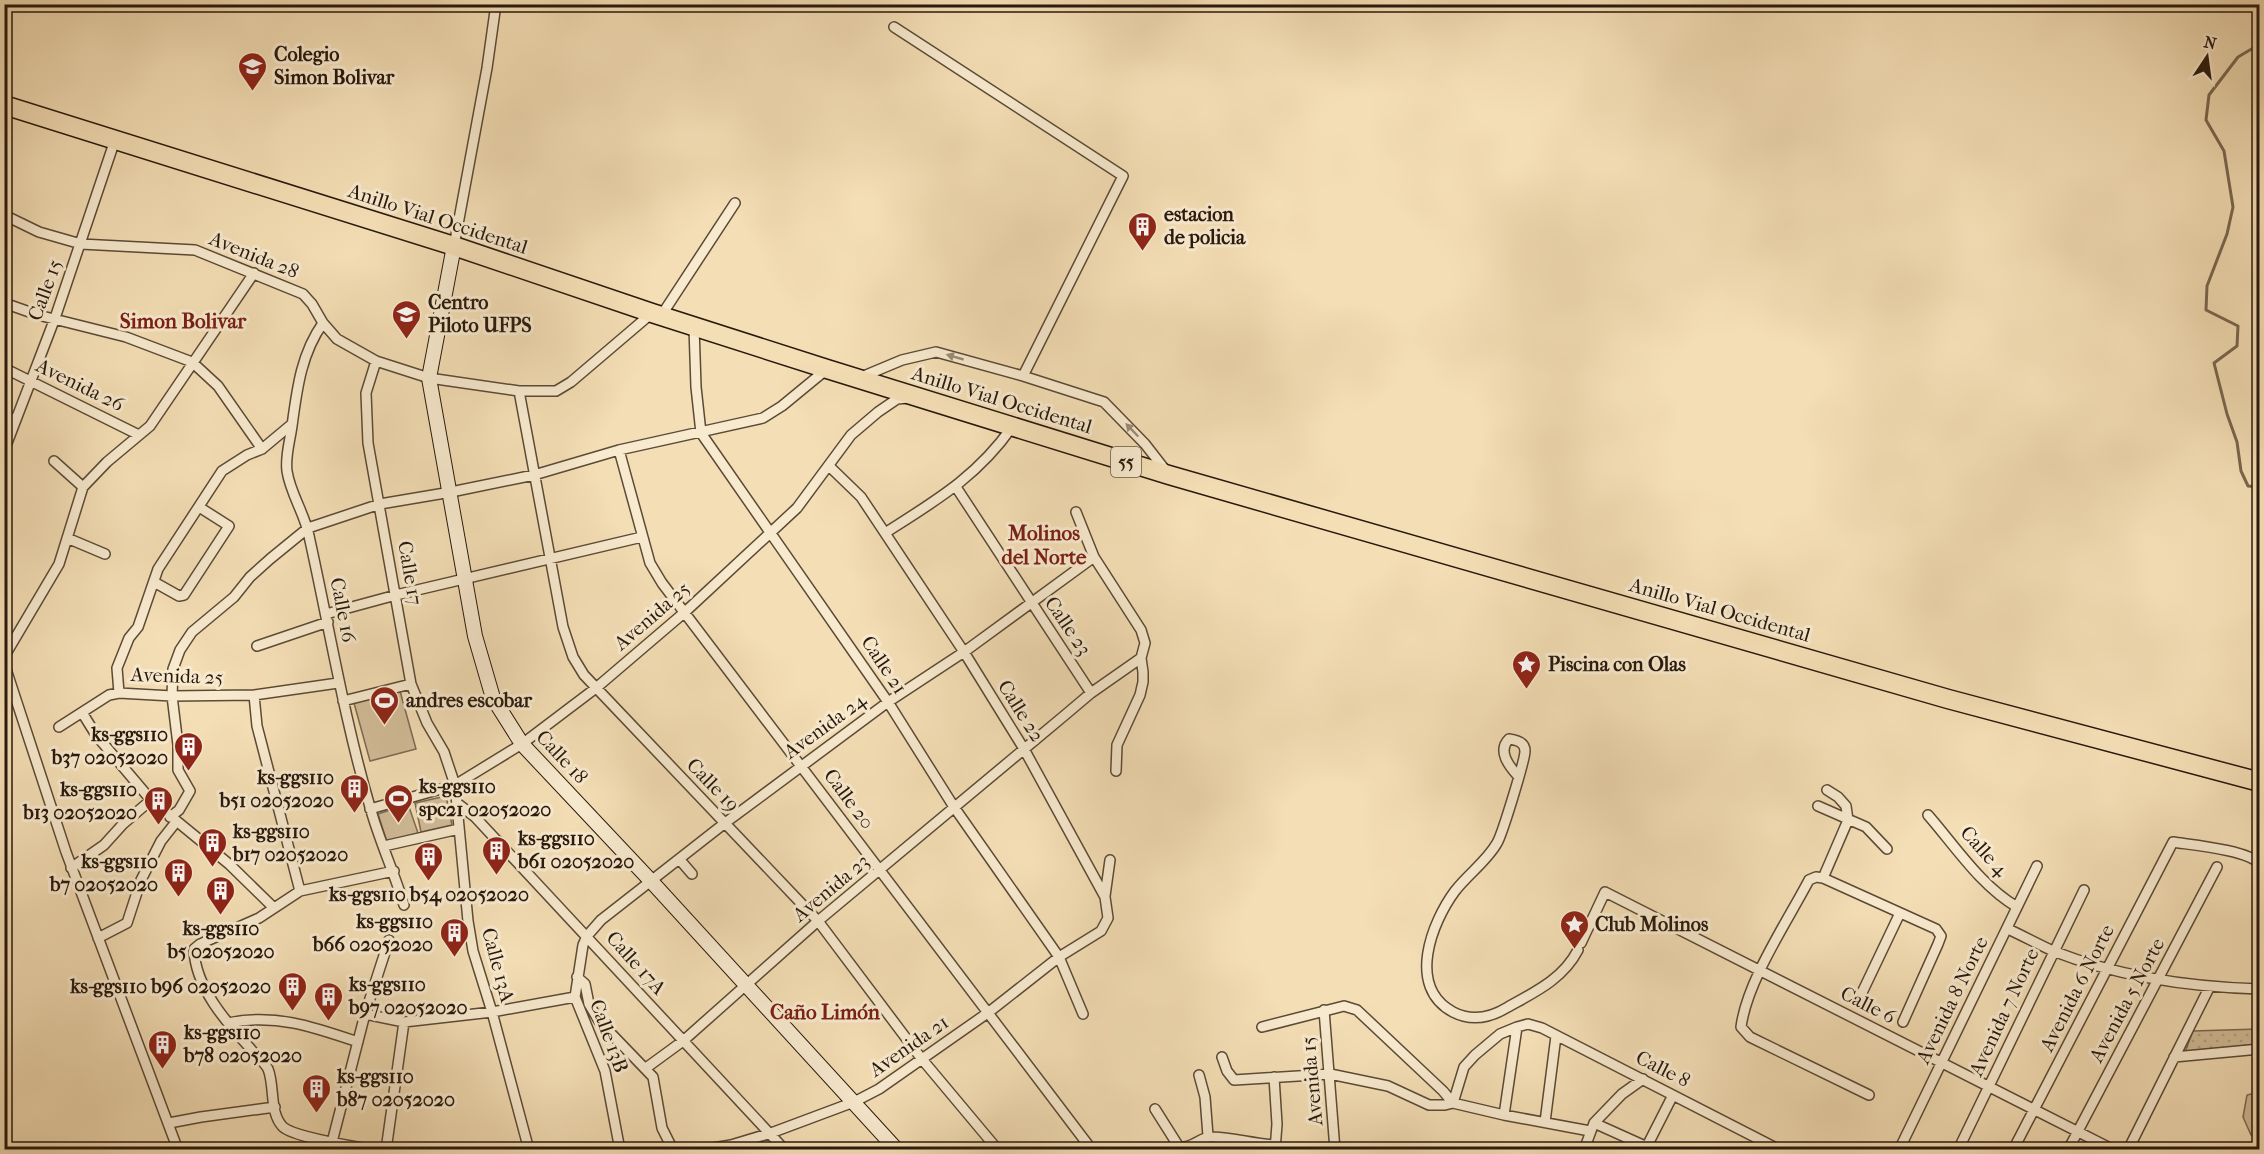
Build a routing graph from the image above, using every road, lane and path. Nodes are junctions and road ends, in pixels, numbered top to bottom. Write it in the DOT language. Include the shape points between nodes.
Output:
graph roads {
  1 [pos="496,4"];
  2 [pos="894,27"];
  3 [pos="4,105"];
  4 [pos="115,140"];
  5 [pos="735,204"];
  6 [pos="4,215"];
  7 [pos="81,244"];
  8 [pos="454,246"];
  9 [pos="254,273"];
  10 [pos="4,303"];
  11 [pos="656,315"];
  12 [pos="55,318"];
  13 [pos="323,323"];
  14 [pos="694,327"];
  15 [pos="376,361"];
  16 [pos="192,362"];
  17 [pos="4,368"];
  18 [pos="827,369"];
  19 [pos="1023,376"];
  20 [pos="429,378"];
  21 [pos="857,379"];
  22 [pos="30,381"];
  23 [pos="519,391"];
  24 [pos="917,398"];
  25 [pos="18,415"];
  26 [pos="292,424"];
  27 [pos="1012,427"];
  28 [pos="4,428"];
  29 [pos="701,432"];
  30 [pos="140,435"];
  31 [pos="262,449"];
  32 [pos="619,450"];
  33 [pos="4,451"];
  34 [pos="54,461"];
  35 [pos="829,466"];
  36 [pos="534,475"];
  37 [pos="1169,475"];
  38 [pos="956,487"];
  39 [pos="83,488"];
  40 [pos="451,492"];
  41 [pos="380,504"];
  42 [pos="199,507"];
  43 [pos="1076,512"];
  44 [pos="308,528"];
  45 [pos="772,533"];
  46 [pos="885,533"];
  47 [pos="642,537"];
  48 [pos="67,538"];
  49 [pos="105,555"];
  50 [pos="1094,557"];
  51 [pos="551,559"];
  52 [pos="465,580"];
  53 [pos="154,582"];
  54 [pos="396,595"];
  55 [pos="1030,602"];
  56 [pos="685,612"];
  57 [pos="327,618"];
  58 [pos="256,646"];
  59 [pos="964,652"];
  60 [pos="4,657"];
  61 [pos="1141,658"];
  62 [pos="4,663"];
  63 [pos="338,683"];
  64 [pos="411,684"];
  65 [pos="596,688"];
  66 [pos="119,693"];
  67 [pos="1091,693"];
  68 [pos="254,695"];
  69 [pos="172,696"];
  70 [pos="343,701"];
  71 [pos="888,702"];
  72 [pos="83,714"];
  73 [pos="59,727"];
  74 [pos="522,744"];
  75 [pos="1024,749"];
  76 [pos="802,766"];
  77 [pos="1116,771"];
  78 [pos="1518,776"];
  79 [pos="2259,782"];
  80 [pos="455,785"];
  81 [pos="1827,789"];
  82 [pos="151,800"];
  83 [pos="457,803"];
  84 [pos="1818,806"];
  85 [pos="954,807"];
  86 [pos="370,808"];
  87 [pos="1928,815"];
  88 [pos="173,820"];
  89 [pos="1848,820"];
  90 [pos="725,823"];
  91 [pos="459,829"];
  92 [pos="384,846"];
  93 [pos="1887,849"];
  94 [pos="680,860"];
  95 [pos="1110,860"];
  96 [pos="2259,864"];
  97 [pos="2037,866"];
  98 [pos="2217,867"];
  99 [pos="71,868"];
  100 [pos="881,870"];
  101 [pos="394,871"];
  102 [pos="692,874"];
  103 [pos="1823,878"];
  104 [pos="651,881"];
  105 [pos="2084,890"];
  106 [pos="300,891"];
  107 [pos="1105,897"];
  108 [pos="404,905"];
  109 [pos="2017,907"];
  110 [pos="274,908"];
  111 [pos="1900,913"];
  112 [pos="1108,918"];
  113 [pos="818,921"];
  114 [pos="2008,929"];
  115 [pos="587,936"];
  116 [pos="98,938"];
  117 [pos="389,940"];
  118 [pos="2053,951"];
  119 [pos="1059,957"];
  120 [pos="2107,968"];
  121 [pos="1761,971"];
  122 [pos="577,977"];
  123 [pos="2158,980"];
  124 [pos="746,984"];
  125 [pos="2209,988"];
  126 [pos="2259,989"];
  127 [pos="575,997"];
  128 [pos="1859,999"];
  129 [pos="1324,1010"];
  130 [pos="492,1012"];
  131 [pos="988,1012"];
  132 [pos="365,1014"];
  133 [pos="1083,1014"];
  134 [pos="404,1022"];
  135 [pos="1903,1022"];
  136 [pos="228,1023"];
  137 [pos="1262,1027"];
  138 [pos="1517,1028"];
  139 [pos="1556,1036"];
  140 [pos="683,1041"];
  141 [pos="358,1042"];
  142 [pos="2259,1048"];
  143 [pos="1222,1057"];
  144 [pos="2174,1057"];
  145 [pos="921,1058"];
  146 [pos="1942,1062"];
  147 [pos="646,1068"];
  148 [pos="1330,1074"];
  149 [pos="1199,1075"];
  150 [pos="1274,1077"];
  151 [pos="1643,1079"];
  152 [pos="1989,1086"];
  153 [pos="1673,1095"];
  154 [pos="1869,1095"];
  155 [pos="854,1102"];
  156 [pos="1453,1102"];
  157 [pos="275,1107"];
  158 [pos="1155,1109"];
  159 [pos="2034,1109"];
  160 [pos="1504,1115"];
  161 [pos="1545,1122"];
  162 [pos="169,1124"];
  163 [pos="1592,1127"];
  164 [pos="2078,1131"];
  165 [pos="771,1133"];
  166 [pos="1208,1136"];
  167 [pos="331,1146"];
  168 [pos="1275,1147"];
  169 [pos="1649,1148"];
  170 [pos="178,1149"];
  171 [pos="373,1149"];
  172 [pos="386,1149"];
  173 [pos="529,1149"];
  174 [pos="620,1149"];
  175 [pos="673,1149"];
  176 [pos="701,1149"];
  177 [pos="785,1149"];
  178 [pos="897,1149"];
  179 [pos="998,1149"];
  180 [pos="1092,1149"];
  181 [pos="1335,1149"];
  182 [pos="1584,1149"];
  183 [pos="1780,1149"];
  184 [pos="1899,1149"];
  185 [pos="1958,1149"];
  186 [pos="2013,1149"];
  187 [pos="2068,1149"];
  188 [pos="2114,1149"];
  189 [pos="2128,1149"];
  1 -- 8 [label="street" via="488,68"];
  2 -- 19 [label="street" via="1123,176"];
  3 -- 4 [label="highway, Anillo Vial Occidental / 55"];
  4 -- 7 [label="street, Calle 15"];
  4 -- 8 [label="highway, Anillo Vial Occidental / 55"];
  5 -- 11 [label="street, Avenida 28"];
  6 -- 7 [label="street, Avenida 28"];
  7 -- 9 [label="street, Avenida 28" via="195,250"];
  7 -- 12 [label="street, Calle 15"];
  8 -- 11 [label="highway, Anillo Vial Occidental / 55"];
  8 -- 20 [label="street, Calle 18"];
  9 -- 13 [label="street, Avenida 28" via="303,294"];
  9 -- 16 [label="street"];
  10 -- 12 [label="street"];
  11 -- 14 [label="highway, Anillo Vial Occidental / 55"];
  11 -- 23 [label="street, Avenida 28" via="556,391"];
  12 -- 16 [label="street" via="126,337"];
  12 -- 22 [label="street, Calle 15"];
  13 -- 15 [label="street, Avenida 28" via="337,339"];
  13 -- 26 [label="street, Calle 16" via="311,340 299,378"];
  14 -- 18 [label="highway, Anillo Vial Occidental / 55"];
  14 -- 29 [label="street, Calle 21"];
  15 -- 20 [label="street, Avenida 28"];
  15 -- 41 [label="street, Calle 17" via="366,393 365,413"];
  16 -- 30 [label="street"];
  16 -- 31 [label="street" via="218,386"];
  17 -- 22 [label="street, Avenida 26"];
  18 -- 21 [label="highway, Anillo Vial Occidental / 55"];
  18 -- 29 [label="street" via="763,418"];
  19 -- 21 [label="street, Anillo Vial Occidental, one-way" via="936,352 902,360"];
  37 -- 19 [label="street, Anillo Vial Occidental, one-way" via="1104,402"];
  20 -- 23 [label="street, Avenida 28"];
  20 -- 40 [label="street, Calle 18"];
  21 -- 24 [label="highway, Anillo Vial Occidental / 55"];
  22 -- 25 [label="street, Calle 15"];
  22 -- 30 [label="street, Avenida 26"];
  23 -- 36 [label="street, Calle 19"];
  24 -- 27 [label="highway, Anillo Vial Occidental / 55"];
  24 -- 35 [label="street, Avenida 25" via="897,399 878,412 851,435"];
  25 -- 28 [label="street"];
  25 -- 33 [label="street, Calle 15"];
  26 -- 31 [label="street"];
  26 -- 44 [label="street, Calle 16" via="287,472"];
  27 -- 37 [label="highway, Anillo Vial Occidental / 55"];
  27 -- 38 [label="street"];
  29 -- 32 [label="street"];
  29 -- 45 [label="street, Calle 21"];
  30 -- 39 [label="street"];
  31 -- 42 [label="street" via="222,471"];
  32 -- 36 [label="street"];
  32 -- 47 [label="street, Calle 20"];
  34 -- 39 [label="street"];
  35 -- 45 [label="street, Avenida 25"];
  35 -- 46 [label="street, Calle 22" via="861,497"];
  36 -- 40 [label="street"];
  36 -- 51 [label="street, Calle 19"];
  37 -- 79 [label="highway, Anillo Vial Occidental / 55" via="1948,699"];
  38 -- 46 [label="street"];
  38 -- 55 [label="street, Calle 23"];
  39 -- 48 [label="street"];
  40 -- 41 [label="street"];
  40 -- 52 [label="street, Calle 18"];
  41 -- 44 [label="street"];
  41 -- 54 [label="street, Calle 17"];
  42 -- 53 [label="street" via="158,569"];
  42 -- 53 [label="street" via="229,526 184,595"];
  43 -- 50 [label="street"];
  44 -- 57 [label="street, Calle 16"];
  44 -- 69 [label="street" via="192,632 173,669"];
  45 -- 56 [label="street, Avenida 25"];
  45 -- 71 [label="street, Calle 21"];
  46 -- 59 [label="street, Calle 22"];
  47 -- 51 [label="street"];
  47 -- 56 [label="street, Calle 20" via="650,563"];
  48 -- 49 [label="street"];
  48 -- 60 [label="street" via="59,564"];
  50 -- 55 [label="street, Avenida 24"];
  50 -- 61 [label="street" via="1141,630 1145,643"];
  51 -- 52 [label="street"];
  51 -- 65 [label="street, Calle 19" via="563,627 573,657"];
  52 -- 54 [label="street"];
  52 -- 74 [label="street, Calle 18" via="488,686"];
  53 -- 66 [label="street" via="138,627 117,668"];
  54 -- 57 [label="street"];
  54 -- 64 [label="street, Calle 17"];
  55 -- 59 [label="street, Avenida 24"];
  55 -- 67 [label="street, Calle 23"];
  56 -- 65 [label="street, Avenida 25"];
  56 -- 76 [label="street, Calle 20"];
  57 -- 58 [label="street"];
  57 -- 63 [label="street, Calle 16"];
  59 -- 71 [label="street, Avenida 24"];
  59 -- 75 [label="street, Calle 22"];
  61 -- 67 [label="street, Avenida 23"];
  61 -- 77 [label="street" via="1143,682 1117,745"];
  62 -- 99 [label="street"];
  63 -- 68 [label="street, Avenida 25"];
  63 -- 70 [label="street, Calle 16"];
  64 -- 70 [label="street"];
  64 -- 80 [label="street, Calle 17" via="444,752"];
  65 -- 74 [label="street, Avenida 25"];
  65 -- 90 [label="street, Calle 19"];
  66 -- 69 [label="street, Avenida 25"];
  66 -- 72 [label="street, Avenida 25" via="109,695"];
  67 -- 75 [label="street, Avenida 23"];
  68 -- 69 [label="street, Avenida 25"];
  68 -- 106 [label="street" via="257,726"];
  69 -- 88 [label="street" via="178,770 190,791"];
  70 -- 86 [label="street, Calle 16"];
  71 -- 76 [label="street, Avenida 24"];
  71 -- 85 [label="street, Calle 21"];
  72 -- 73 [label="street, Avenida 25"];
  72 -- 82 [label="street"];
  74 -- 80 [label="street, Avenida 25"];
  74 -- 104 [label="street, Calle 18"];
  75 -- 85 [label="street, Avenida 23"];
  75 -- 107 [label="street, Calle 22"];
  76 -- 90 [label="street, Avenida 24"];
  76 -- 100 [label="street, Calle 20"];
  78 -- 121 [label="street, Calle 6" via="1499,841 1455,892 1436,924 1427,976 1431,990 1450,1011 1481,1019 1502,1011 1558,977 1579,946 1605,892"];
  80 -- 83 [label="street, Calle 13A"];
  80 -- 86 [label="street, Avenida 25"];
  81 -- 89 [label="street" via="1846,806"];
  82 -- 88 [label="street"];
  82 -- 99 [label="street" via="104,844"];
  83 -- 91 [label="street, Calle 13A"];
  83 -- 115 [label="street, Calle 17A" via="475,817"];
  84 -- 89 [label="street"];
  85 -- 100 [label="street, Avenida 23"];
  85 -- 119 [label="street, Calle 21"];
  86 -- 92 [label="street, Calle 16"];
  87 -- 109 [label="street, Calle 4" via="1988,886"];
  88 -- 110 [label="street" via="229,864"];
  88 -- 116 [label="street" via="141,880 127,923"];
  89 -- 93 [label="street" via="1866,827"];
  89 -- 103 [label="street"];
  90 -- 94 [label="street, Avenida 24"];
  90 -- 113 [label="street, Calle 19"];
  91 -- 92 [label="street"];
  91 -- 130 [label="street, Calle 13A" via="473,951"];
  92 -- 101 [label="street, Calle 16"];
  94 -- 102 [label="street"];
  94 -- 104 [label="street, Avenida 24"];
  95 -- 107 [label="street"];
  96 -- 120 [label="street, Avenida 6 Norte" via="2231,851 2173,842"];
  97 -- 109 [label="street, Avenida 8 Norte"];
  98 -- 123 [label="street, Avenida 5 Norte"];
  99 -- 116 [label="street"];
  100 -- 113 [label="street, Avenida 23"];
  100 -- 131 [label="street, Calle 20"];
  101 -- 106 [label="street"];
  101 -- 108 [label="street, Calle 16"];
  103 -- 111 [label="street"];
  103 -- 121 [label="street" via="1809,880"];
  104 -- 115 [label="street, Avenida 24" via="601,920"];
  104 -- 124 [label="street, Calle 18"];
  105 -- 118 [label="street, Avenida 7 Norte"];
  106 -- 110 [label="street"];
  107 -- 112 [label="street, Calle 22"];
  109 -- 114 [label="street, Avenida 8 Norte"];
  110 -- 136 [label="street" via="194,949 205,987"];
  111 -- 128 [label="street"];
  111 -- 135 [label="street" via="1936,929 1941,936"];
  112 -- 119 [label="street, Avenida 21" via="1101,931"];
  113 -- 124 [label="street, Avenida 23"];
  113 -- 145 [label="street, Calle 19"];
  114 -- 118 [label="street"];
  114 -- 146 [label="street, Avenida 8 Norte"];
  115 -- 122 [label="street, Calle 13B"];
  115 -- 140 [label="street, Calle 17A"];
  116 -- 162 [label="street"];
  117 -- 132 [label="street"];
  118 -- 120 [label="street"];
  118 -- 152 [label="street, Avenida 7 Norte"];
  119 -- 131 [label="street, Avenida 21"];
  119 -- 133 [label="street, Calle 21"];
  120 -- 123 [label="street"];
  120 -- 159 [label="street, Avenida 6 Norte"];
  121 -- 146 [label="street, Calle 6"];
  121 -- 154 [label="street" via="1743,1012 1741,1027 1750,1037"];
  122 -- 127 [label="street, Calle 13B"];
  122 -- 147 [label="street" via="585,984 589,1004 599,1022"];
  123 -- 125 [label="street"];
  123 -- 164 [label="street, Avenida 5 Norte"];
  124 -- 140 [label="street, Avenida 23"];
  124 -- 155 [label="street, Calle 18"];
  125 -- 126 [label="street"];
  125 -- 144 [label="street"];
  127 -- 130 [label="street"];
  127 -- 174 [label="street, Calle 13B" via="603,1064"];
  129 -- 137 [label="street"];
  129 -- 148 [label="street, Avenida 15"];
  129 -- 156 [label="street" via="1344,1006 1357,1010"];
  130 -- 134 [label="street"];
  130 -- 173 [label="street, Calle 13A"];
  131 -- 145 [label="street, Avenida 21"];
  131 -- 180 [label="street, Calle 20"];
  132 -- 134 [label="street"];
  132 -- 141 [label="street"];
  134 -- 172 [label="street"];
  136 -- 141 [label="street" via="266,1018"];
  136 -- 157 [label="street" via="267,1068"];
  138 -- 139 [label="street, Calle 8" via="1528,1024"];
  138 -- 156 [label="street" via="1500,1034 1464,1067"];
  138 -- 160 [label="street"];
  139 -- 151 [label="street, Calle 8"];
  139 -- 161 [label="street"];
  140 -- 147 [label="street, Avenida 23"];
  140 -- 165 [label="street, Calle 17A"];
  141 -- 167 [label="street"];
  142 -- 144 [label="street"];
  143 -- 150 [label="street" via="1234,1080"];
  144 -- 189 [label="street"];
  145 -- 155 [label="street, Avenida 21"];
  145 -- 179 [label="street, Calle 19"];
  146 -- 152 [label="street, Calle 6"];
  146 -- 184 [label="street, Avenida 8 Norte"];
  147 -- 175 [label="street" via="653,1077 662,1128"];
  148 -- 150 [label="street"];
  148 -- 156 [label="street" via="1388,1086 1429,1105"];
  148 -- 181 [label="street, Avenida 15"];
  149 -- 166 [label="street"];
  150 -- 168 [label="street"];
  151 -- 153 [label="street, Calle 8"];
  151 -- 163 [label="street"];
  152 -- 159 [label="street, Calle 6"];
  152 -- 185 [label="street, Avenida 7 Norte"];
  153 -- 169 [label="street"];
  153 -- 183 [label="street, Calle 8"];
  155 -- 165 [label="street, Avenida 21"];
  155 -- 178 [label="street, Calle 18"];
  156 -- 160 [label="street"];
  157 -- 162 [label="street"];
  157 -- 167 [label="street" via="283,1127"];
  158 -- 166 [label="street" via="1179,1147 1185,1148"];
  159 -- 164 [label="street, Calle 6"];
  159 -- 186 [label="street, Avenida 6 Norte"];
  160 -- 161 [label="street"];
  161 -- 163 [label="street"];
  162 -- 170 [label="street"];
  163 -- 169 [label="street"];
  163 -- 182 [label="street"];
  164 -- 187 [label="street, Avenida 5 Norte"];
  164 -- 188 [label="street, Calle 6"];
  165 -- 176 [label="street, Avenida 21"];
  165 -- 177 [label="street, Calle 17A"];
  166 -- 168 [label="street"];
  167 -- 171 [label="street"];
}
